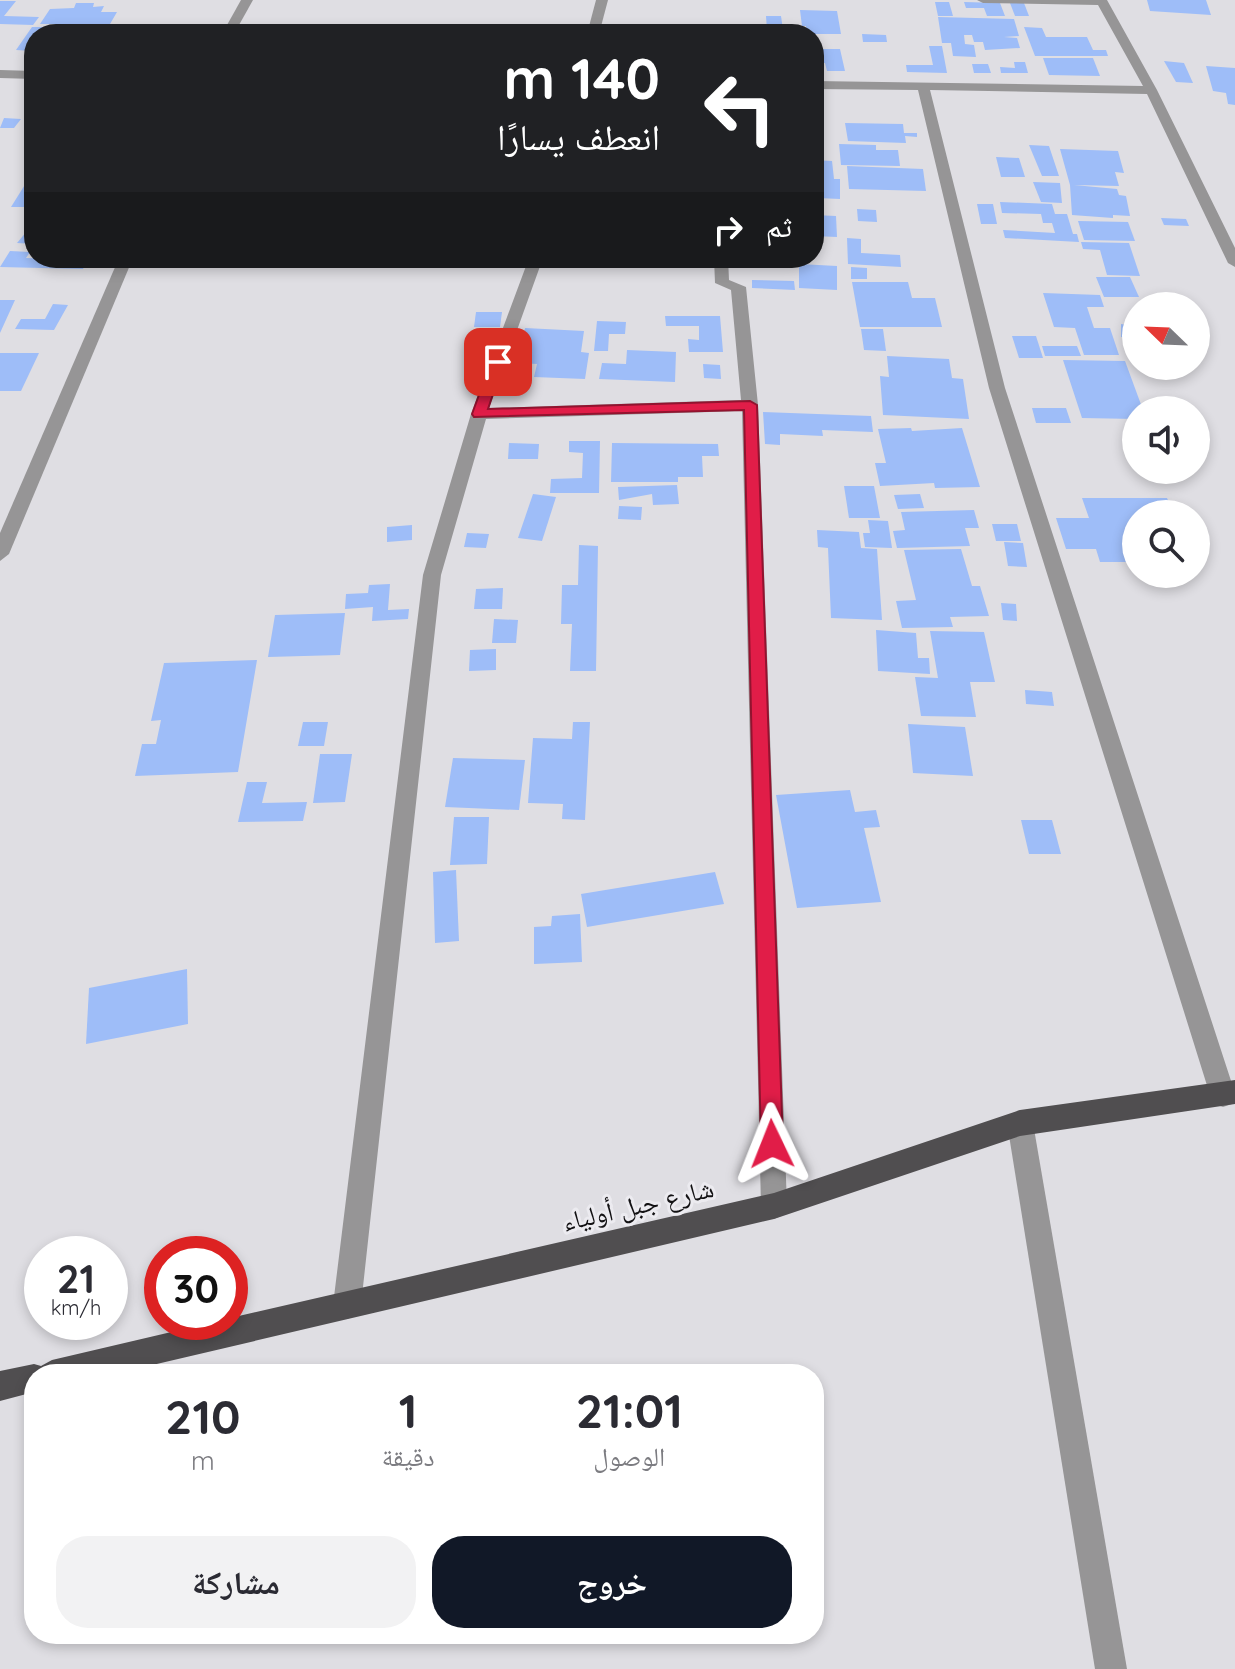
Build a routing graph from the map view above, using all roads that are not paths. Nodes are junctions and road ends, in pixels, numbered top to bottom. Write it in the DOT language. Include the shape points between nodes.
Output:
graph roads {
  1 [pos="247,0"];
  2 [pos="602,0"];
  3 [pos="983,0"];
  4 [pos="1102,1"];
  5 [pos="234,24"];
  6 [pos="596,24"];
  7 [pos="0,74"];
  8 [pos="24,75"];
  9 [pos="824,85"];
  10 [pos="923,86"];
  11 [pos="1151,90"];
  12 [pos="1235,263"];
  13 [pos="122,268"];
  14 [pos="532,268"];
  15 [pos="721,268"];
  16 [pos="750,405"];
  17 [pos="479,414"];
  18 [pos="0,554"];
  19 [pos="1229,1094"];
  20 [pos="1020,1123"];
  21 [pos="774,1206"];
  22 [pos="347,1305"];
  23 [pos="95,1364"];
  24 [pos="24,1380"];
  25 [pos="0,1386"];
  26 [pos="1111,1669"];
  1 -- 5 [label="street"];
  2 -- 6 [label="street"];
  3 -- 4 [label="street"];
  4 -- 11 [label="street"];
  7 -- 8 [label="street"];
  9 -- 10 [label="street"];
  10 -- 11 [label="street"];
  10 -- 19 [label="street" via="997,388"];
  11 -- 12 [label="street"];
  13 -- 18 [label="street"];
  14 -- 17 [label="street"];
  15 -- 16 [label="street" via="722,283 738,287"];
  16 -- 17 [label="street"];
  16 -- 21 [label="street"];
  17 -- 22 [label="street" via="432,575"];
  19 -- 20 [label="highway, شارع جبل أولياء"];
  20 -- 21 [label="highway, شارع جبل أولياء"];
  20 -- 26 [label="street"];
  21 -- 22 [label="highway, شارع جبل أولياء"];
  22 -- 23 [label="highway, شارع جبل أولياء"];
  24 -- 25 [label="highway"];
}
